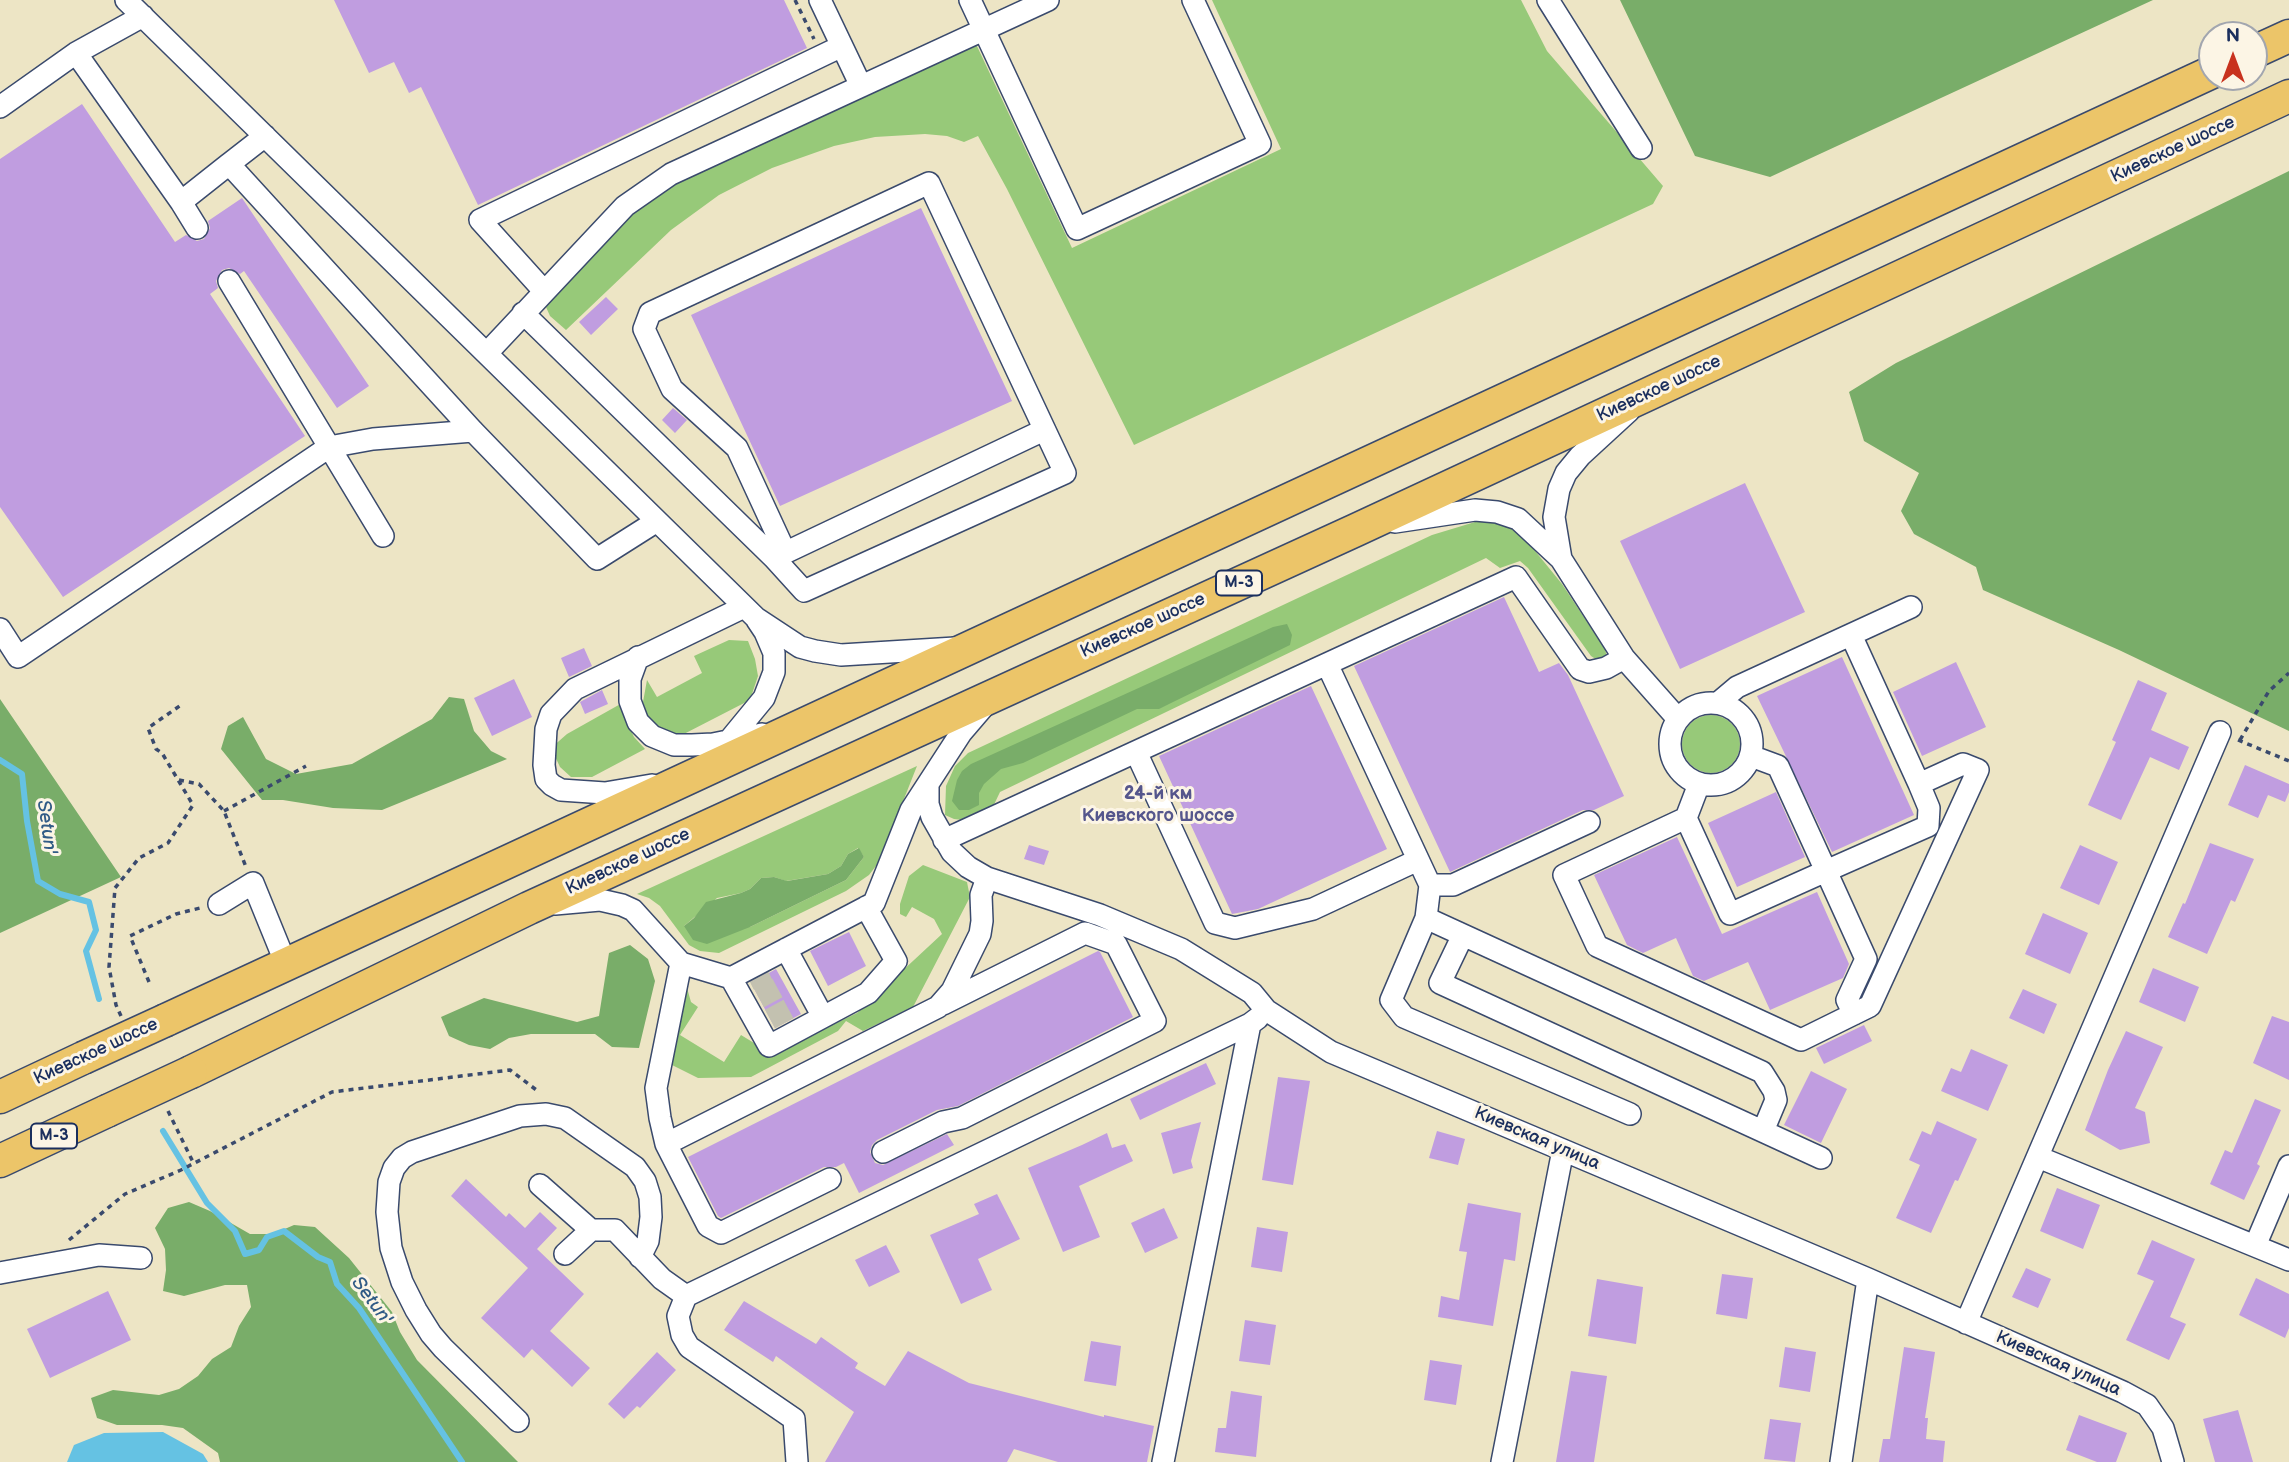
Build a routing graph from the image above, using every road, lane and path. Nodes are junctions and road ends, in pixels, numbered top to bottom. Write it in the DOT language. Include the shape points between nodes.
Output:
graph roads {
  1 [pos="795,0"];
  2 [pos="820,0"];
  3 [pos="970,0"];
  4 [pos="1048,0"];
  5 [pos="1193,0"];
  6 [pos="1548,0"];
  7 [pos="133,5"];
  8 [pos="984,30"];
  9 [pos="2289,36"];
  10 [pos="842,46"];
  11 [pos="2268,46"];
  12 [pos="76,53"];
  13 [pos="822,56"];
  14 [pos="2198,78"];
  15 [pos="861,86"];
  16 [pos="2289,96"];
  17 [pos="0,107"];
  18 [pos="265,136"];
  19 [pos="1640,148"];
  20 [pos="229,164"];
  21 [pos="181,202"];
  22 [pos="197,228"];
  23 [pos="229,281"];
  24 [pos="544,290"];
  25 [pos="523,313"];
  26 [pos="487,353"];
  27 [pos="1648,394"];
  28 [pos="1044,430"];
  29 [pos="473,431"];
  30 [pos="329,447"];
  31 [pos="657,521"];
  32 [pos="1356,530"];
  33 [pos="383,536"];
  34 [pos="779,555"];
  35 [pos="1561,559"];
  36 [pos="1911,607"];
  37 [pos="750,612"];
  38 [pos="0,629"];
  39 [pos="1851,635"];
  40 [pos="971,647"];
  41 [pos="638,657"];
  42 [pos="1624,658"];
  43 [pos="1327,664"];
  44 [pos="2289,673"];
  45 [pos="996,694"];
  46 [pos="1718,703"];
  47 [pos="181,705"];
  48 [pos="1678,719"];
  49 [pos="799,727"];
  50 [pos="2230,736"];
  51 [pos="729,740"];
  52 [pos="1136,752"];
  53 [pos="1751,756"];
  54 [pos="2289,761"];
  55 [pos="306,766"];
  56 [pos="689,777"];
  57 [pos="179,780"];
  58 [pos="1699,784"];
  59 [pos="1919,784"];
  60 [pos="928,787"];
  61 [pos="224,811"];
  62 [pos="1686,818"];
  63 [pos="1589,822"];
  64 [pos="944,840"];
  65 [pos="1418,860"];
  66 [pos="1826,871"];
  67 [pos="987,878"];
  68 [pos="253,883"];
  69 [pos="1430,885"];
  70 [pos="219,904"];
  71 [pos="866,907"];
  72 [pos="529,908"];
  73 [pos="1426,918"];
  74 [pos="1463,934"];
  75 [pos="681,963"];
  76 [pos="286,964"];
  77 [pos="787,967"];
  78 [pos="149,982"];
  79 [pos="745,990"];
  80 [pos="938,1007"];
  81 [pos="1854,1014"];
  82 [pos="122,1017"];
  83 [pos="823,1017"];
  84 [pos="1258,1017"];
  85 [pos="539,1092"];
  86 [pos="0,1097"];
  87 [pos="163,1101"];
  88 [pos="1630,1114"];
  89 [pos="1763,1131"];
  90 [pos="666,1144"];
  91 [pos="1563,1150"];
  92 [pos="883,1152"];
  93 [pos="2038,1157"];
  94 [pos="1821,1158"];
  95 [pos="0,1161"];
  96 [pos="191,1163"];
  97 [pos="2289,1166"];
  98 [pos="830,1179"];
  99 [pos="540,1185"];
  100 [pos="591,1230"];
  101 [pos="2255,1246"];
  102 [pos="565,1254"];
  103 [pos="640,1256"];
  104 [pos="141,1258"];
  105 [pos="2289,1260"];
  106 [pos="54,1263"];
  107 [pos="0,1273"];
  108 [pos="1868,1279"];
  109 [pos="686,1296"];
  110 [pos="1966,1323"];
  111 [pos="517,1421"];
  112 [pos="797,1462"];
  113 [pos="1163,1462"];
  114 [pos="1502,1462"];
  115 [pos="1841,1462"];
  116 [pos="2173,1462"];
  1 -- 13 [label="path"];
  2 -- 10 [label="street"];
  3 -- 8 [label="street"];
  4 -- 8 [label="street"];
  5 -- 8 [label="street" via="1260,144 1077,229"];
  6 -- 19 [label="street"];
  7 -- 12 [label="street"];
  7 -- 18 [label="street"];
  8 -- 15 [label="street"];
  9 -- 11 [label="highway"];
  10 -- 13 [label="street"];
  10 -- 15 [label="street"];
  12 -- 17 [label="street"];
  12 -- 21 [label="street"];
  13 -- 24 [label="street" via="480,220"];
  14 -- 40 [label="highway, Киевское шоссе"];
  15 -- 24 [label="street" via="671,174 625,206"];
  16 -- 27 [label="highway, Киевское шоссе / М-3"];
  18 -- 20 [label="street"];
  18 -- 26 [label="street"];
  20 -- 21 [label="street"];
  20 -- 29 [label="street"];
  21 -- 22 [label="street"];
  23 -- 30 [label="street"];
  24 -- 25 [label="street"];
  25 -- 26 [label="street"];
  25 -- 34 [label="street"];
  26 -- 31 [label="street"];
  27 -- 32 [label="highway, Киевское шоссе / М-3"];
  27 -- 35 [label="street" via="1566,473 1554,517"];
  28 -- 34 [label="street"];
  28 -- 34 [label="street" via="1065,473 804,591"];
  28 -- 34 [label="street" via="929,183 650,313 645,329 673,389 737,448"];
  29 -- 30 [label="street"];
  29 -- 31 [label="street" via="597,559"];
  30 -- 33 [label="street"];
  30 -- 38 [label="street" via="18,657"];
  31 -- 37 [label="street"];
  32 -- 35 [label="street" via="1489,510 1518,519"];
  32 -- 45 [label="highway, Киевское шоссе / М-3"];
  35 -- 42 [label="street"];
  36 -- 39 [label="street"];
  37 -- 40 [label="street" via="800,647 828,653"];
  37 -- 41 [label="street"];
  37 -- 51 [label="street" via="774,653 774,672 764,698"];
  39 -- 46 [label="street" via="1737,687"];
  39 -- 59 [label="street"];
  40 -- 49 [label="highway, Киевское шоссе"];
  41 -- 51 [label="street" via="629,679 630,701 638,722 652,736 674,745"];
  41 -- 56 [label="street" via="575,689 551,714 545,729 546,779 561,790 605,793"];
  42 -- 43 [label="street" via="1606,668 1580,669 1516,576"];
  42 -- 48 [label="street"];
  43 -- 52 [label="street"];
  43 -- 65 [label="street"];
  44 -- 50 [label="path"];
  45 -- 60 [label="street" via="961,733"];
  45 -- 72 [label="highway, Киевское шоссе / М-3"];
  46 -- 48 [label="street" via="1701,704"];
  46 -- 53 [label="street" via="1733,708 1748,724"];
  47 -- 57 [label="path" via="148,728 156,749"];
  48 -- 58 [label="street" via="1671,732 1670,754 1681,773"];
  49 -- 51 [label="street"];
  49 -- 56 [label="highway, Киевское шоссе"];
  50 -- 54 [label="path"];
  50 -- 93 [label="street"];
  51 -- 56 [label="street"];
  52 -- 64 [label="street"];
  52 -- 65 [label="street" via="1215,923 1235,928 1313,909"];
  53 -- 58 [label="street" via="1731,781"];
  53 -- 66 [label="street" via="1778,766"];
  55 -- 61 [label="path"];
  56 -- 76 [label="highway, Киевское шоссе"];
  57 -- 61 [label="path" via="199,785"];
  57 -- 82 [label="path" via="193,805 168,843 139,858 115,888 109,967"];
  58 -- 62 [label="street"];
  59 -- 66 [label="street" via="1929,808 1927,826"];
  59 -- 81 [label="street" via="1963,764 1978,770 1870,1006"];
  60 -- 64 [label="street, Киевская улица" via="928,804"];
  60 -- 71 [label="street" via="911,810 874,903"];
  61 -- 68 [label="path"];
  62 -- 66 [label="street" via="1730,914"];
  62 -- 81 [label="street" via="1564,875 1597,946 1801,1040"];
  63 -- 69 [label="street" via="1453,885"];
  64 -- 67 [label="street, Киевская улица" via="968,867"];
  65 -- 69 [label="street"];
  66 -- 81 [label="street" via="1866,959 1847,1000"];
  67 -- 80 [label="street" via="981,895 980,934 952,991"];
  67 -- 84 [label="street, Киевская улица" via="1100,915 1181,949 1252,993"];
  68 -- 70 [label="street"];
  68 -- 76 [label="street"];
  69 -- 73 [label="street"];
  70 -- 78 [label="path" via="176,914 130,936"];
  71 -- 77 [label="street"];
  71 -- 83 [label="street" via="896,961 868,993"];
  72 -- 75 [label="street" via="600,901 622,905 633,910"];
  72 -- 95 [label="highway, Киевское шоссе / М-3, bridge"];
  73 -- 74 [label="street"];
  73 -- 88 [label="street" via="1391,1000 1404,1017"];
  74 -- 89 [label="street" via="1762,1072 1776,1100"];
  74 -- 89 [label="street" via="1440,983"];
  75 -- 79 [label="street"];
  75 -- 90 [label="street" via="656,1088"];
  76 -- 86 [label="highway, Киевское шоссе, bridge"];
  77 -- 79 [label="street"];
  77 -- 83 [label="street" via="804,1001"];
  79 -- 83 [label="street" via="764,1023 769,1046"];
  80 -- 90 [label="street"];
  80 -- 92 [label="street" via="1085,933 1116,944 1156,1021 962,1118 943,1122"];
  84 -- 91 [label="street, Киевская улица"];
  84 -- 109 [label="street"];
  84 -- 113 [label="street"];
  85 -- 96 [label="path" via="510,1069 332,1092"];
  87 -- 96 [label="path"];
  89 -- 94 [label="street"];
  90 -- 98 [label="street" via="708,1226 721,1233"];
  91 -- 108 [label="street, Киевская улица"];
  91 -- 114 [label="street"];
  93 -- 101 [label="street"];
  93 -- 110 [label="street"];
  96 -- 106 [label="path" via="125,1194 61,1246"];
  97 -- 101 [label="street"];
  99 -- 100 [label="street"];
  100 -- 102 [label="street"];
  100 -- 103 [label="street" via="615,1230"];
  101 -- 105 [label="street"];
  103 -- 109 [label="street"];
  103 -- 111 [label="street" via="648,1241 651,1217 645,1181 635,1167 565,1118 520,1116 412,1152 394,1168 387,1212 391,1248 402,1282 431,1334"];
  104 -- 106 [label="street" via="99,1255"];
  106 -- 107 [label="street"];
  108 -- 110 [label="street, Киевская улица"];
  108 -- 115 [label="street"];
  109 -- 112 [label="street" via="678,1316 689,1347 794,1419"];
  110 -- 116 [label="street, Киевская улица" via="2147,1405 2163,1427"];
}
